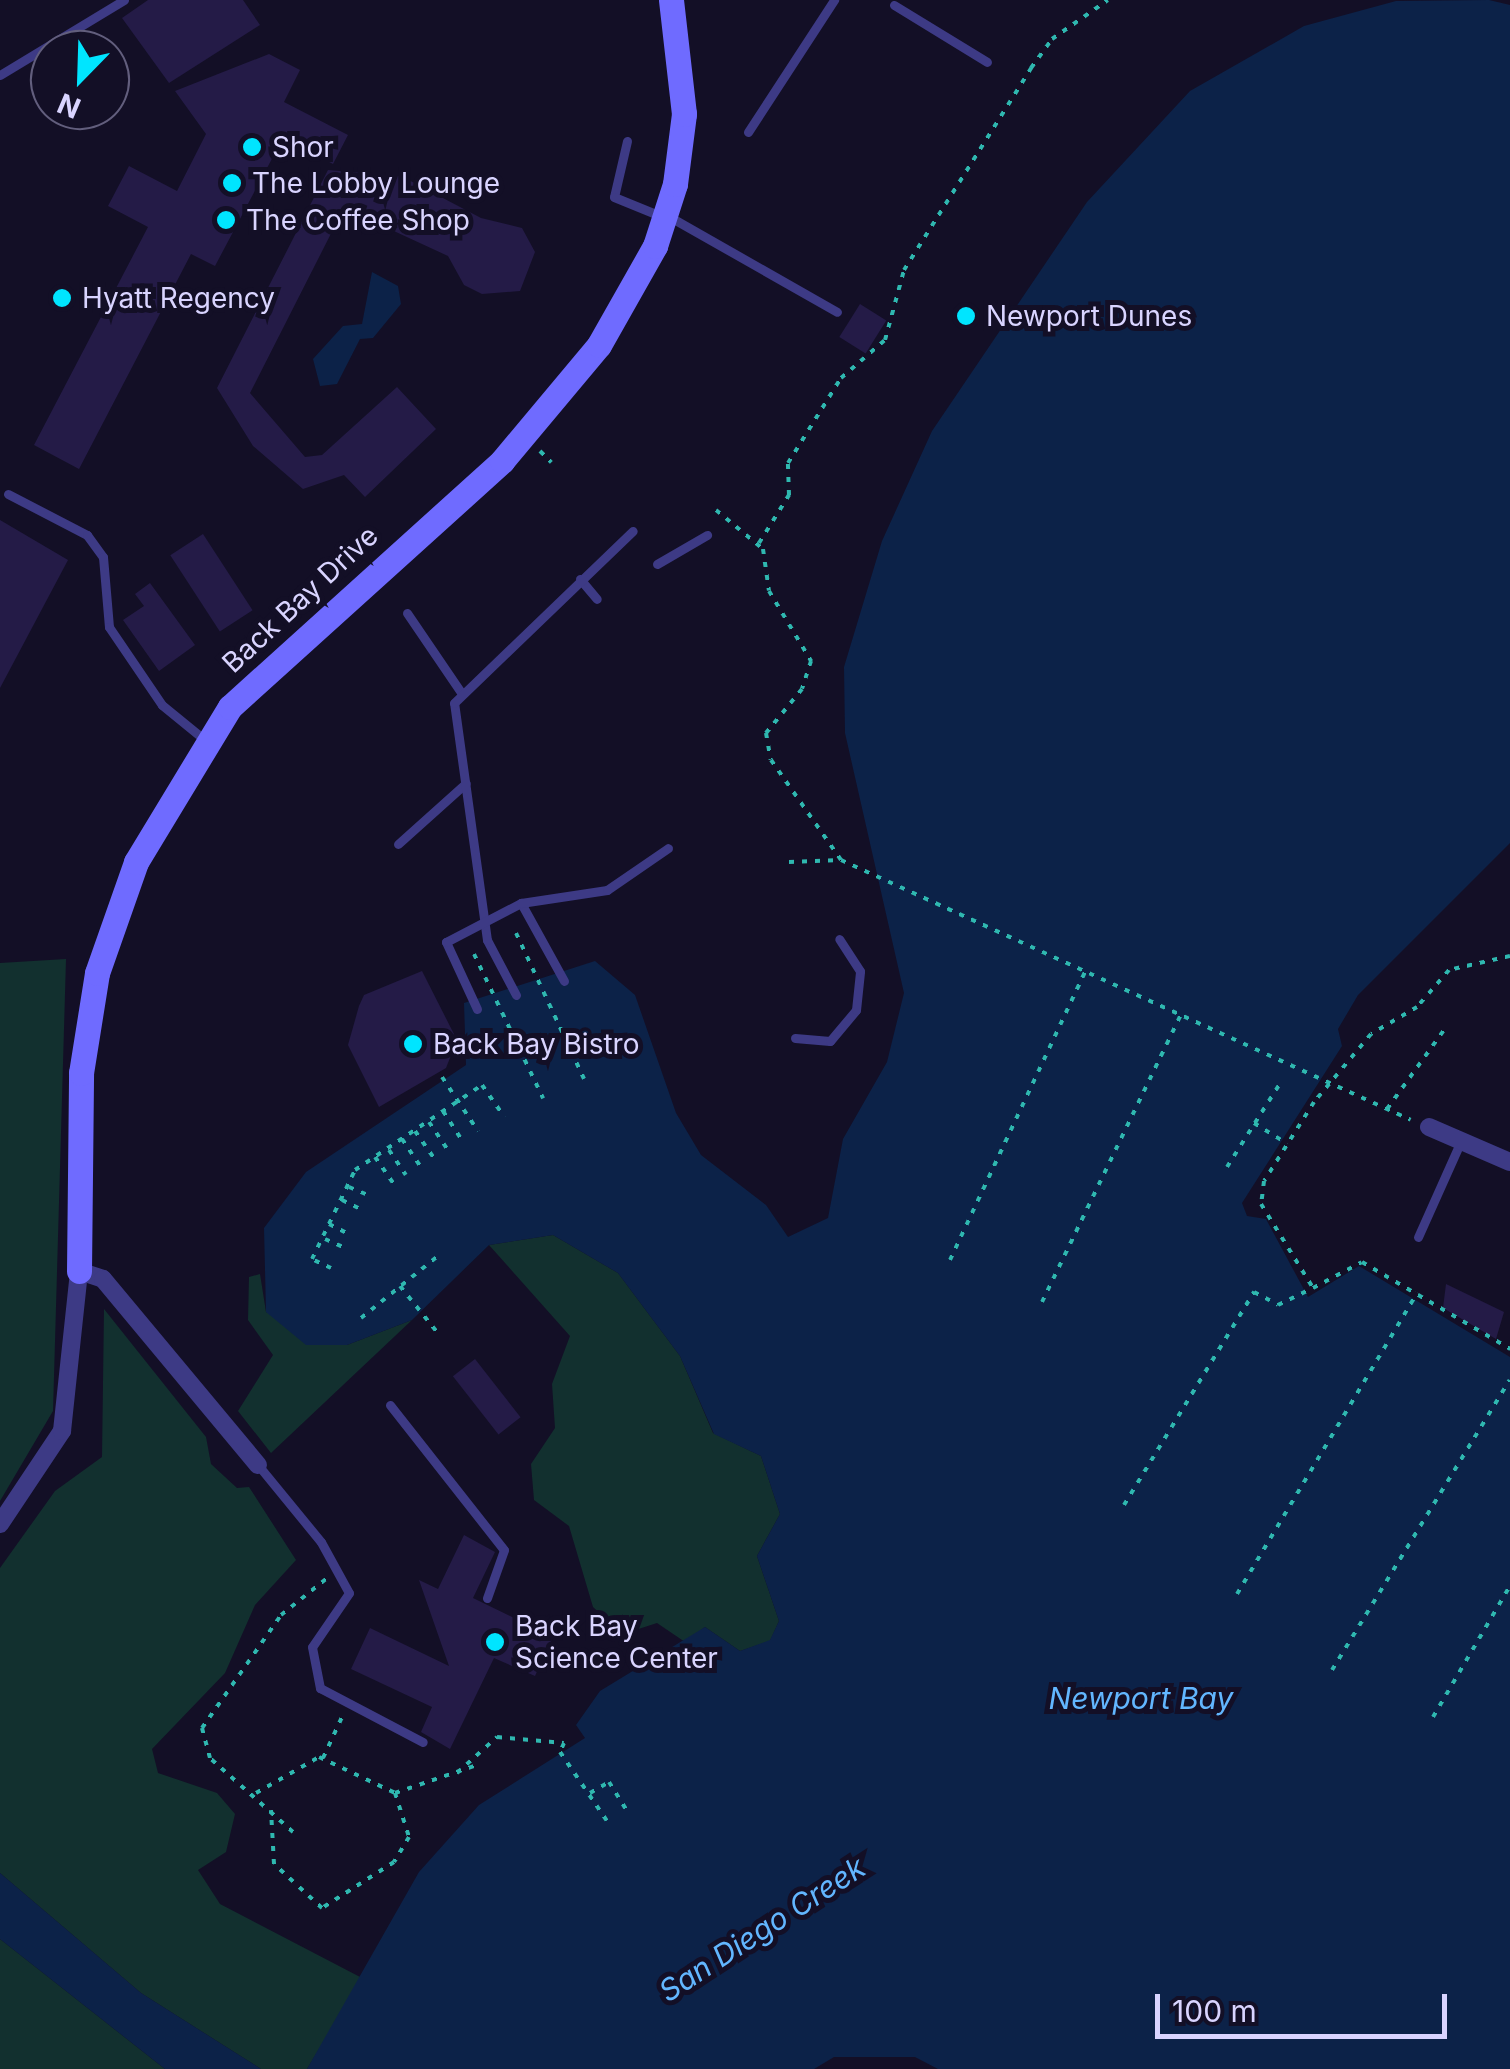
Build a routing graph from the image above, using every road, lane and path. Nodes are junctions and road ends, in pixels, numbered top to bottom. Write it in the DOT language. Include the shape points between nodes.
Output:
graph roads {
  1 [pos="124,0"];
  2 [pos="671,0"];
  3 [pos="834,0"];
  4 [pos="1108,0"];
  5 [pos="894,5"];
  6 [pos="987,62"];
  7 [pos="0,75"];
  8 [pos="748,132"];
  9 [pos="627,141"];
  10 [pos="666,216"];
  11 [pos="836,312"];
  12 [pos="8,494"];
  13 [pos="716,510"];
  14 [pos="633,531"];
  15 [pos="707,535"];
  16 [pos="759,543"];
  17 [pos="656,564"];
  18 [pos="580,579"];
  19 [pos="597,599"];
  20 [pos="408,613"];
  21 [pos="462,694"];
  22 [pos="206,741"];
  23 [pos="466,783"];
  24 [pos="398,844"];
  25 [pos="668,848"];
  26 [pos="842,860"];
  27 [pos="789,862"];
  28 [pos="521,902"];
  29 [pos="484,922"];
  30 [pos="516,933"];
  31 [pos="839,938"];
  32 [pos="474,954"];
  33 [pos="1510,956"];
  34 [pos="1085,972"];
  35 [pos="564,981"];
  36 [pos="516,995"];
  37 [pos="477,1009"];
  38 [pos="1180,1016"];
  39 [pos="1444,1030"];
  40 [pos="795,1038"];
  41 [pos="442,1077"];
  42 [pos="584,1079"];
  43 [pos="1280,1082"];
  44 [pos="1331,1086"];
  45 [pos="543,1098"];
  46 [pos="458,1101"];
  47 [pos="1386,1109"];
  48 [pos="443,1111"];
  49 [pos="504,1117"];
  50 [pos="428,1121"];
  51 [pos="1254,1124"];
  52 [pos="1429,1127"];
  53 [pos="415,1130"];
  54 [pos="478,1130"];
  55 [pos="402,1138"];
  56 [pos="1461,1141"];
  57 [pos="464,1143"];
  58 [pos="1287,1144"];
  59 [pos="388,1148"];
  60 [pos="449,1152"];
  61 [pos="375,1156"];
  62 [pos="434,1160"];
  63 [pos="1510,1162"];
  64 [pos="420,1166"];
  65 [pos="1227,1167"];
  66 [pos="406,1175"];
  67 [pos="394,1184"];
  68 [pos="347,1186"];
  69 [pos="372,1198"];
  70 [pos="341,1200"];
  71 [pos="364,1210"];
  72 [pos="329,1224"];
  73 [pos="351,1234"];
  74 [pos="1418,1237"];
  75 [pos="323,1238"];
  76 [pos="343,1247"];
  77 [pos="439,1255"];
  78 [pos="950,1260"];
  79 [pos="331,1268"];
  80 [pos="79,1271"];
  81 [pos="400,1286"];
  82 [pos="1312,1288"];
  83 [pos="1416,1293"];
  84 [pos="1042,1302"];
  85 [pos="361,1318"];
  86 [pos="436,1332"];
  87 [pos="1510,1349"];
  88 [pos="1510,1380"];
  89 [pos="390,1405"];
  90 [pos="258,1465"];
  91 [pos="1124,1505"];
  92 [pos="0,1524"];
  93 [pos="337,1571"];
  94 [pos="1510,1586"];
  95 [pos="1237,1594"];
  96 [pos="487,1598"];
  97 [pos="1332,1670"];
  98 [pos="347,1708"];
  99 [pos="1433,1717"];
  100 [pos="422,1742"];
  101 [pos="322,1758"];
  102 [pos="477,1766"];
  103 [pos="457,1773"];
  104 [pos="256,1793"];
  105 [pos="395,1793"];
  106 [pos="590,1793"];
  107 [pos="272,1810"];
  108 [pos="627,1811"];
  109 [pos="606,1821"];
  110 [pos="294,1832"];
  1 -- 7 [label="lane"];
  2 -- 10 [label="street, Back Bay Drive" via="684,114"];
  3 -- 8 [label="lane"];
  4 -- 16 [label="path" via="1052,39 1030,68 904,270 885,340 829,392 788,463 789,495"];
  5 -- 6 [label="lane"];
  9 -- 10 [label="lane" via="614,197"];
  10 -- 11 [label="lane"];
  10 -- 22 [label="street, Back Bay Drive" via="638,283 555,403 274,658"];
  12 -- 22 [label="lane" via="88,535 103,557 109,627 162,705"];
  13 -- 16 [label="path"];
  14 -- 18 [label="lane"];
  15 -- 17 [label="lane"];
  16 -- 26 [label="path" via="768,592 810,662 802,688 766,733 771,760"];
  18 -- 19 [label="lane"];
  18 -- 21 [label="lane"];
  20 -- 21 [label="lane"];
  21 -- 23 [label="lane" via="454,703"];
  22 -- 80 [label="street, Back Bay Drive" via="136,862 97,973 74,1163"];
  23 -- 24 [label="lane"];
  23 -- 29 [label="lane"];
  25 -- 28 [label="lane" via="607,890"];
  26 -- 27 [label="path"];
  26 -- 34 [label="path"];
  28 -- 29 [label="lane"];
  28 -- 35 [label="lane"];
  29 -- 36 [label="lane"];
  29 -- 37 [label="lane" via="446,942"];
  30 -- 42 [label="path"];
  31 -- 40 [label="lane" via="860,972 856,1010 830,1042"];
  32 -- 45 [label="path"];
  33 -- 44 [label="path" via="1450,970 1417,1007 1371,1034"];
  34 -- 38 [label="path"];
  34 -- 78 [label="path"];
  38 -- 44 [label="path"];
  38 -- 84 [label="path"];
  39 -- 47 [label="path"];
  41 -- 46 [label="path"];
  43 -- 51 [label="path"];
  44 -- 47 [label="path"];
  44 -- 58 [label="path"];
  46 -- 48 [label="path"];
  46 -- 49 [label="path" via="482,1085"];
  46 -- 54 [label="path"];
  47 -- 52 [label="path"];
  48 -- 50 [label="path"];
  48 -- 57 [label="path"];
  50 -- 53 [label="path"];
  50 -- 60 [label="path"];
  51 -- 58 [label="path"];
  51 -- 65 [label="path"];
  52 -- 56 [label="street"];
  53 -- 55 [label="path"];
  53 -- 62 [label="path"];
  55 -- 59 [label="path"];
  55 -- 64 [label="path"];
  56 -- 63 [label="street"];
  56 -- 74 [label="lane"];
  58 -- 82 [label="path" via="1261,1204"];
  59 -- 61 [label="path"];
  59 -- 66 [label="path"];
  61 -- 67 [label="path"];
  61 -- 68 [label="path"];
  68 -- 69 [label="path"];
  68 -- 70 [label="path"];
  70 -- 71 [label="path"];
  70 -- 72 [label="path"];
  72 -- 73 [label="path"];
  72 -- 75 [label="path"];
  75 -- 76 [label="path"];
  75 -- 79 [label="path" via="312,1260"];
  77 -- 81 [label="path"];
  80 -- 90 [label="street" via="102,1279"];
  80 -- 92 [label="street, Back Bay Drive" via="62,1431"];
  81 -- 85 [label="path"];
  81 -- 86 [label="path"];
  82 -- 83 [label="path" via="1362,1262"];
  82 -- 91 [label="path" via="1278,1305 1254,1292"];
  83 -- 87 [label="path"];
  83 -- 95 [label="path"];
  88 -- 97 [label="path"];
  89 -- 96 [label="lane" via="504,1550"];
  90 -- 93 [label="lane"];
  93 -- 98 [label="lane" via="349,1593 312,1647 320,1688"];
  93 -- 104 [label="path" via="281,1616 202,1728 210,1758"];
  94 -- 99 [label="path"];
  98 -- 100 [label="lane"];
  98 -- 101 [label="path"];
  101 -- 104 [label="path" via="279,1773"];
  101 -- 105 [label="path"];
  102 -- 103 [label="path"];
  103 -- 105 [label="path"];
  103 -- 106 [label="path" via="497,1737 564,1742 560,1752"];
  104 -- 107 [label="path"];
  105 -- 107 [label="path" via="408,1826 402,1856 322,1908 274,1864"];
  106 -- 108 [label="path" via="609,1782"];
  106 -- 109 [label="path"];
  107 -- 110 [label="path"];
}
